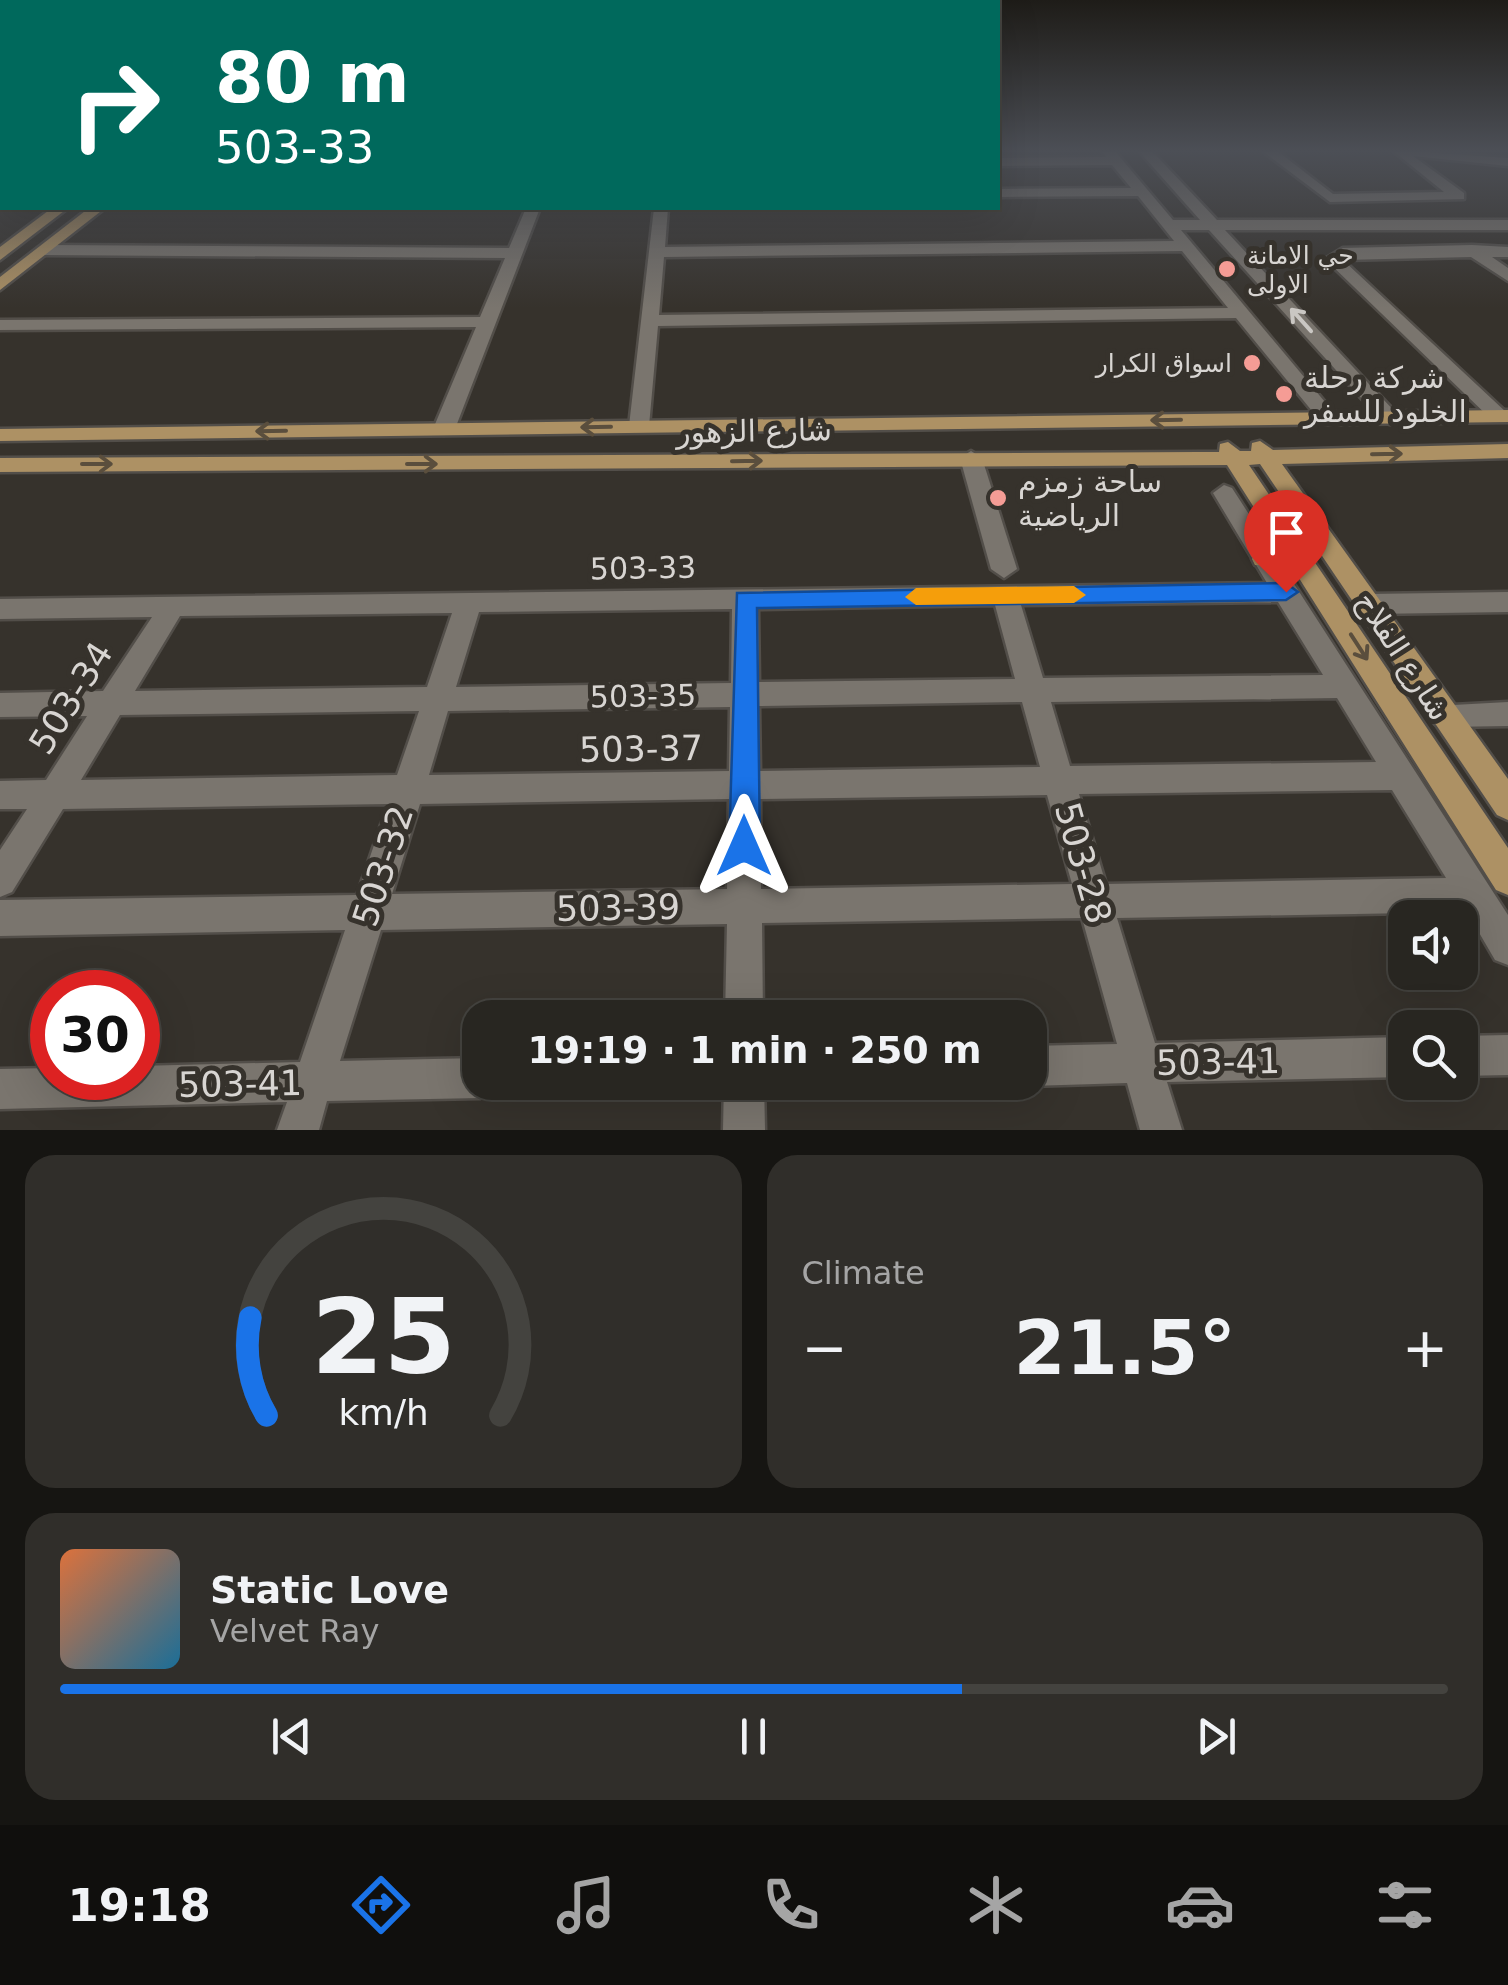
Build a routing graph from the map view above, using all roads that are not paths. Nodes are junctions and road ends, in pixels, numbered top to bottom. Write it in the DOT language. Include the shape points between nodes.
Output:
graph roads {
  1 [pos="1148,203"];
  2 [pos="1191,203"];
  3 [pos="1412,203"];
  4 [pos="58,210"];
  5 [pos="95,210"];
  6 [pos="532,210"];
  7 [pos="661,210"];
  8 [pos="1438,224"];
  9 [pos="1166,225"];
  10 [pos="1215,225"];
  11 [pos="1508,225"];
  12 [pos="1183,246"];
  13 [pos="44,250"];
  14 [pos="660,252"];
  15 [pos="1475,252"];
  16 [pos="1508,252"];
  17 [pos="514,253"];
  18 [pos="0,255"];
  19 [pos="1508,276"];
  20 [pos="0,285"];
  21 [pos="1237,314"];
  22 [pos="650,321"];
  23 [pos="487,322"];
  24 [pos="0,326"];
  25 [pos="1504,416"];
  26 [pos="1328,418"];
  27 [pos="1390,418"];
  28 [pos="1242,419"];
  29 [pos="1209,420"];
  30 [pos="640,426"];
  31 [pos="444,429"];
  32 [pos="0,435"];
  33 [pos="1508,451"];
  34 [pos="1328,455"];
  35 [pos="1233,456"];
  36 [pos="1266,456"];
  37 [pos="971,458"];
  38 [pos="1198,458"];
  39 [pos="0,465"];
  40 [pos="1224,493"];
  41 [pos="1257,493"];
  42 [pos="1296,500"];
  43 [pos="1301,558"];
  44 [pos="1264,559"];
  45 [pos="1005,582"];
  46 [pos="1286,592"];
  47 [pos="745,599"];
  48 [pos="469,602"];
  49 [pos="1508,602"];
  50 [pos="1370,604"];
  51 [pos="174,606"];
  52 [pos="0,608"];
  53 [pos="1346,686"];
  54 [pos="1033,690"];
  55 [pos="745,694"];
  56 [pos="438,699"];
  57 [pos="112,704"];
  58 [pos="0,706"];
  59 [pos="1508,714"];
  60 [pos="1445,715"];
  61 [pos="1402,776"];
  62 [pos="1060,781"];
  63 [pos="744,785"];
  64 [pos="408,790"];
  65 [pos="54,794"];
  66 [pos="0,795"];
  67 [pos="1508,805"];
  68 [pos="1508,878"];
  69 [pos="0,880"];
  70 [pos="1476,895"];
  71 [pos="1094,901"];
  72 [pos="744,906"];
  73 [pos="368,912"];
  74 [pos="0,918"];
  75 [pos="1508,947"];
  76 [pos="744,1000"];
  77 [pos="1508,1055"];
  78 [pos="1478,1056"];
  79 [pos="1388,1057"];
  80 [pos="1142,1063"];
  81 [pos="1047,1066"];
  82 [pos="462,1078"];
  83 [pos="314,1082"];
  84 [pos="0,1090"];
  85 [pos="744,1100"];
  86 [pos="298,1130"];
  87 [pos="744,1130"];
  88 [pos="1162,1130"];
  1 -- 9 [label="street"];
  2 -- 10 [label="street"];
  3 -- 8 [label="street"];
  4 -- 18 [label="main road"];
  5 -- 13 [label="main road"];
  6 -- 17 [label="street"];
  7 -- 14 [label="street"];
  8 -- 10 [label="street"];
  8 -- 11 [label="street"];
  8 -- 15 [label="street"];
  9 -- 10 [label="street"];
  9 -- 12 [label="street"];
  27 -- 10 [label="street, one-way"];
  12 -- 14 [label="street"];
  12 -- 21 [label="street"];
  13 -- 17 [label="street"];
  13 -- 20 [label="main road"];
  14 -- 22 [label="street"];
  15 -- 16 [label="street"];
  15 -- 19 [label="street"];
  15 -- 25 [label="street" via="1342,253 1333,259"];
  17 -- 23 [label="street"];
  21 -- 22 [label="street"];
  21 -- 26 [label="street"];
  22 -- 30 [label="street"];
  23 -- 24 [label="street"];
  23 -- 31 [label="street"];
  25 -- 27 [label="main road, شارع الزهور"];
  26 -- 27 [label="main road, شارع الزهور"];
  26 -- 28 [label="main road, شارع الزهور"];
  28 -- 29 [label="main road, شارع الزهور"];
  28 -- 36 [label="main road, شارع الفلاح"];
  29 -- 30 [label="main road, شارع الزهور, one-way"];
  29 -- 35 [label="main road, شارع الفلاح"];
  30 -- 31 [label="main road, شارع الزهور, one-way"];
  31 -- 32 [label="main road, شارع الزهور, one-way"];
  34 -- 33 [label="main road, شارع الزهور, one-way"];
  34 -- 36 [label="main road, شارع الزهور"];
  34 -- 42 [label="main road" via="1301,467"];
  35 -- 36 [label="main road, شارع الزهور"];
  35 -- 38 [label="main road, شارع الزهور"];
  35 -- 41 [label="main road, شارع الفلاح"];
  36 -- 42 [label="main road, شارع الفلاح"];
  37 -- 38 [label="main road, شارع الزهور"];
  39 -- 37 [label="main road, شارع الزهور, one-way"];
  37 -- 45 [label="street, 503-28"];
  38 -- 41 [label="main road"];
  40 -- 44 [label="street"];
  41 -- 43 [label="main road, شارع الفلاح"];
  42 -- 50 [label="main road, شارع الفلاح"];
  43 -- 44 [label="main road"];
  43 -- 68 [label="main road, شارع الفلاح, one-way"];
  44 -- 46 [label="street"];
  45 -- 46 [label="street, 503-33"];
  45 -- 47 [label="street, 503-33"];
  45 -- 54 [label="street, 503-28"];
  46 -- 53 [label="street"];
  47 -- 48 [label="street, 503-33"];
  47 -- 55 [label="street"];
  48 -- 51 [label="street, 503-33"];
  48 -- 56 [label="street, 503-32"];
  49 -- 50 [label="street"];
  50 -- 60 [label="main road, شارع الفلاح"];
  51 -- 52 [label="street, 503-33"];
  51 -- 57 [label="street, 503-34"];
  53 -- 54 [label="street, 503-35"];
  53 -- 61 [label="street"];
  54 -- 55 [label="street, 503-35"];
  54 -- 62 [label="street, 503-28"];
  55 -- 56 [label="street, 503-35"];
  55 -- 63 [label="street"];
  56 -- 57 [label="street, 503-35"];
  56 -- 64 [label="street, 503-32"];
  57 -- 58 [label="street, 503-35"];
  57 -- 65 [label="street, 503-34"];
  59 -- 60 [label="street"];
  60 -- 67 [label="main road, شارع الفلاح"];
  61 -- 62 [label="street, 503-37"];
  61 -- 70 [label="street"];
  62 -- 63 [label="street, 503-37"];
  62 -- 71 [label="street, 503-28"];
  63 -- 64 [label="street, 503-37"];
  63 -- 72 [label="street"];
  64 -- 65 [label="street, 503-37"];
  64 -- 73 [label="street, 503-32"];
  65 -- 66 [label="street, 503-37"];
  65 -- 69 [label="street, 503-34"];
  70 -- 71 [label="street, 503-39"];
  70 -- 75 [label="street"];
  71 -- 72 [label="street, 503-39"];
  71 -- 80 [label="street, 503-28"];
  72 -- 73 [label="street, 503-39"];
  72 -- 76 [label="street"];
  73 -- 74 [label="street, 503-39"];
  73 -- 83 [label="street, 503-32"];
  77 -- 78 [label="street"];
  79 -- 80 [label="street, 503-41"];
  80 -- 81 [label="street, 503-41"];
  80 -- 88 [label="street, 503-28"];
  82 -- 83 [label="street, 503-41"];
  83 -- 84 [label="street, 503-41"];
  83 -- 86 [label="street, 503-32"];
  85 -- 87 [label="street"];
}
